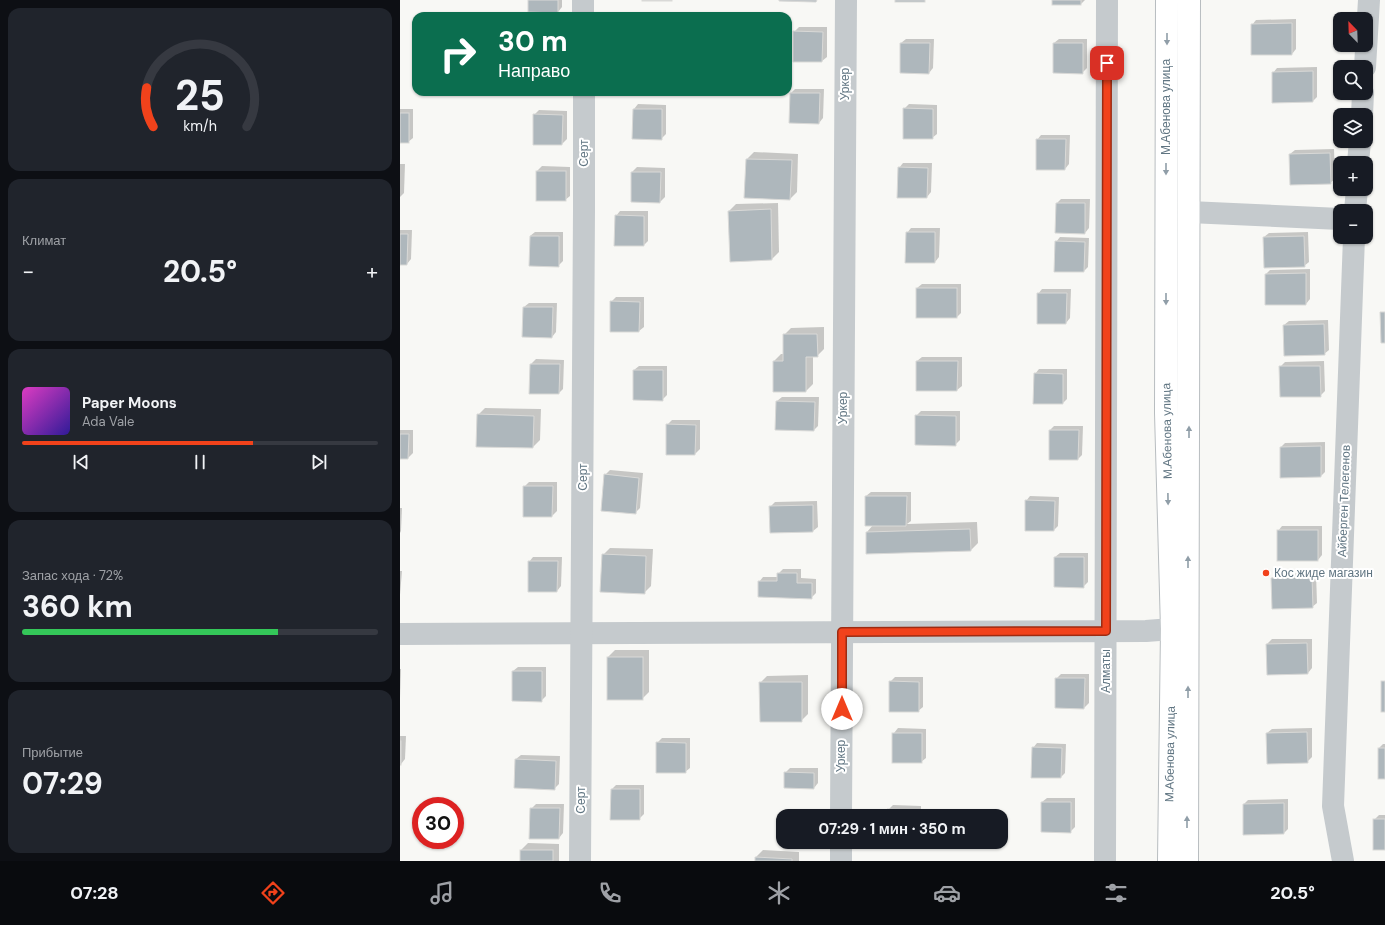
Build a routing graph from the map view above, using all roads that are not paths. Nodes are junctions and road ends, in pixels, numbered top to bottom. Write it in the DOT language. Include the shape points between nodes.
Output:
graph roads {
  1 [pos="583,0"];
  2 [pos="846,0"];
  3 [pos="1107,0"];
  4 [pos="1167,0"];
  5 [pos="1189,0"];
  6 [pos="1369,0"];
  7 [pos="583,12"];
  8 [pos="1365,60"];
  9 [pos="584,96"];
  10 [pos="1189,212"];
  11 [pos="1333,219"];
  12 [pos="1354,244"];
  13 [pos="1172,629"];
  14 [pos="1106,631"];
  15 [pos="842,632"];
  16 [pos="582,633"];
  17 [pos="400,634"];
  18 [pos="841,809"];
  19 [pos="841,849"];
  20 [pos="580,861"];
  21 [pos="841,861"];
  22 [pos="1105,861"];
  23 [pos="1169,861"];
  24 [pos="1187,861"];
  25 [pos="1343,861"];
  1 -- 7 [label="street"];
  2 -- 15 [label="street, Уркер"];
  3 -- 14 [label="street, Алматы"];
  4 -- 13 [label="main road, М.Абенова улица, one-way" via="1166,412"];
  5 -- 10 [label="main road, М.Абенова улица"];
  6 -- 8 [label="street"];
  9 -- 16 [label="street, Серт"];
  10 -- 11 [label="street"];
  24 -- 10 [label="main road, М.Абенова улица, one-way"];
  12 -- 25 [label="street, Айберген Телегенов" via="1333,806"];
  13 -- 14 [label="street"];
  13 -- 23 [label="main road, М.Абенова улица"];
  14 -- 15 [label="street"];
  14 -- 22 [label="street, Алматы"];
  15 -- 16 [label="street"];
  15 -- 18 [label="street, Уркер"];
  16 -- 17 [label="street"];
  16 -- 20 [label="street, Серт"];
  19 -- 21 [label="street"];
}
